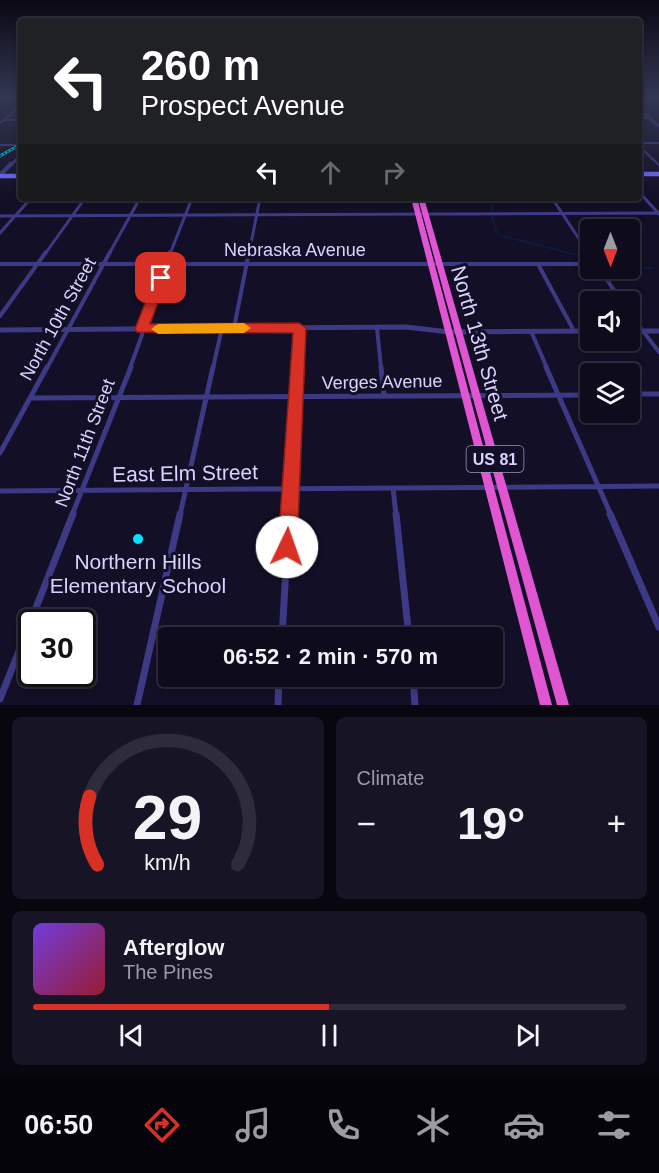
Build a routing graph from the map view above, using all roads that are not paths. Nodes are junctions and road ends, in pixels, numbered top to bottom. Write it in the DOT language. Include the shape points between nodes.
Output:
graph roads {
  1 [pos="659,143"];
  2 [pos="0,145"];
  3 [pos="18,145"];
  4 [pos="642,145"];
  5 [pos="642,148"];
  6 [pos="18,159"];
  7 [pos="659,165"];
  8 [pos="642,174"];
  9 [pos="659,174"];
  10 [pos="0,176"];
  11 [pos="18,176"];
  12 [pos="642,195"];
  13 [pos="28,201"];
  14 [pos="83,201"];
  15 [pos="138,201"];
  16 [pos="191,201"];
  17 [pos="259,201"];
  18 [pos="416,201"];
  19 [pos="421,201"];
  20 [pos="554,201"];
  21 [pos="422,214"];
  22 [pos="563,214"];
  23 [pos="659,214"];
  24 [pos="131,215"];
  25 [pos="185,215"];
  26 [pos="256,215"];
  27 [pos="0,216"];
  28 [pos="15,216"];
  29 [pos="73,216"];
  30 [pos="0,233"];
  31 [pos="580,240"];
  32 [pos="247,263"];
  33 [pos="435,263"];
  34 [pos="0,264"];
  35 [pos="38,264"];
  36 [pos="104,264"];
  37 [pos="166,264"];
  38 [pos="538,264"];
  39 [pos="580,264"];
  40 [pos="0,316"];
  41 [pos="640,327"];
  42 [pos="222,328"];
  43 [pos="234,328"];
  44 [pos="299,328"];
  45 [pos="377,328"];
  46 [pos="142,329"];
  47 [pos="0,330"];
  48 [pos="68,330"];
  49 [pos="531,331"];
  50 [pos="574,331"];
  51 [pos="580,331"];
  52 [pos="643,331"];
  53 [pos="659,331"];
  54 [pos="454,332"];
  55 [pos="659,352"];
  56 [pos="465,394"];
  57 [pos="580,394"];
  58 [pos="640,394"];
  59 [pos="659,394"];
  60 [pos="384,395"];
  61 [pos="476,395"];
  62 [pos="559,395"];
  63 [pos="207,396"];
  64 [pos="296,396"];
  65 [pos="30,398"];
  66 [pos="118,398"];
  67 [pos="0,453"];
  68 [pos="490,486"];
  69 [pos="502,486"];
  70 [pos="598,486"];
  71 [pos="659,486"];
  72 [pos="290,488"];
  73 [pos="393,488"];
  74 [pos="0,490"];
  75 [pos="82,490"];
  76 [pos="186,490"];
  77 [pos="283,627"];
  78 [pos="408,627"];
  79 [pos="659,627"];
  80 [pos="279,687"];
  81 [pos="414,687"];
  82 [pos="0,699"];
  83 [pos="137,705"];
  84 [pos="278,705"];
  85 [pos="416,705"];
  86 [pos="546,705"];
  87 [pos="563,705"];
  1 -- 4 [label="street"];
  2 -- 3 [label="street"];
  5 -- 7 [label="street"];
  6 -- 10 [label="street"];
  8 -- 9 [label="main road"];
  10 -- 11 [label="main road"];
  12 -- 23 [label="street"];
  13 -- 28 [label="street"];
  14 -- 29 [label="street"];
  15 -- 24 [label="street, North 10th Street"];
  16 -- 25 [label="street, North 11th Street"];
  17 -- 26 [label="street"];
  18 -- 21 [label="highway, North 13th Street / US 81"];
  19 -- 21 [label="highway, North 13th Street / US 81"];
  20 -- 22 [label="street"];
  21 -- 22 [label="street"];
  21 -- 26 [label="street"];
  21 -- 33 [label="highway, North 13th Street / US 81"];
  22 -- 23 [label="street"];
  22 -- 31 [label="street"];
  24 -- 25 [label="street"];
  24 -- 29 [label="street"];
  24 -- 36 [label="street, North 10th Street"];
  25 -- 26 [label="street"];
  25 -- 37 [label="street, North 11th Street"];
  26 -- 32 [label="street"];
  27 -- 28 [label="street"];
  28 -- 29 [label="street"];
  28 -- 30 [label="street"];
  29 -- 35 [label="street"];
  32 -- 33 [label="street, Nebraska Avenue"];
  32 -- 37 [label="street, Nebraska Avenue"];
  32 -- 43 [label="street"];
  33 -- 38 [label="street, Nebraska Avenue"];
  33 -- 54 [label="highway, North 13th Street / US 81"];
  34 -- 35 [label="street, Nebraska Avenue"];
  35 -- 36 [label="street, Nebraska Avenue"];
  35 -- 40 [label="street"];
  36 -- 37 [label="street, Nebraska Avenue"];
  36 -- 48 [label="street, North 10th Street"];
  37 -- 46 [label="street, North 11th Street"];
  38 -- 39 [label="street, Nebraska Avenue"];
  38 -- 50 [label="street"];
  41 -- 52 [label="street"];
  42 -- 43 [label="street"];
  42 -- 46 [label="street"];
  42 -- 63 [label="street"];
  43 -- 44 [label="street"];
  44 -- 45 [label="street"];
  44 -- 64 [label="street"];
  45 -- 54 [label="street" via="422,327"];
  45 -- 60 [label="street"];
  46 -- 48 [label="street"];
  46 -- 66 [label="street, North 11th Street"];
  47 -- 48 [label="street"];
  48 -- 65 [label="street, North 10th Street"];
  49 -- 50 [label="street"];
  49 -- 54 [label="street"];
  49 -- 62 [label="street"];
  50 -- 51 [label="street"];
  52 -- 53 [label="street"];
  52 -- 55 [label="street"];
  54 -- 56 [label="highway, North 13th Street / US 81"];
  54 -- 61 [label="highway, North 13th Street / US 81"];
  56 -- 60 [label="street, Verges Avenue"];
  56 -- 61 [label="street, Verges Avenue"];
  56 -- 68 [label="highway, North 13th Street / US 81"];
  57 -- 62 [label="street, Verges Avenue"];
  58 -- 59 [label="street"];
  60 -- 64 [label="street, Verges Avenue"];
  61 -- 62 [label="street, Verges Avenue"];
  61 -- 69 [label="highway, North 13th Street / US 81"];
  62 -- 70 [label="street"];
  63 -- 64 [label="street, Verges Avenue"];
  63 -- 66 [label="street, Verges Avenue"];
  63 -- 76 [label="street"];
  64 -- 72 [label="street"];
  65 -- 66 [label="street, Verges Avenue"];
  65 -- 67 [label="street, North 10th Street"];
  66 -- 75 [label="street, North 11th Street"];
  68 -- 69 [label="street, East Elm Street"];
  68 -- 73 [label="street, East Elm Street"];
  68 -- 86 [label="highway, North 13th Street / US 81"];
  69 -- 70 [label="street, East Elm Street"];
  69 -- 87 [label="highway, North 13th Street / US 81"];
  70 -- 71 [label="street, East Elm Street"];
  70 -- 79 [label="street"];
  72 -- 73 [label="street, East Elm Street"];
  72 -- 76 [label="street, East Elm Street"];
  72 -- 77 [label="street"];
  73 -- 78 [label="street"];
  74 -- 75 [label="street, East Elm Street"];
  75 -- 76 [label="street, East Elm Street"];
  75 -- 82 [label="street, North 11th Street"];
  76 -- 83 [label="street"];
  80 -- 84 [label="street"];
  81 -- 85 [label="street"];
}
